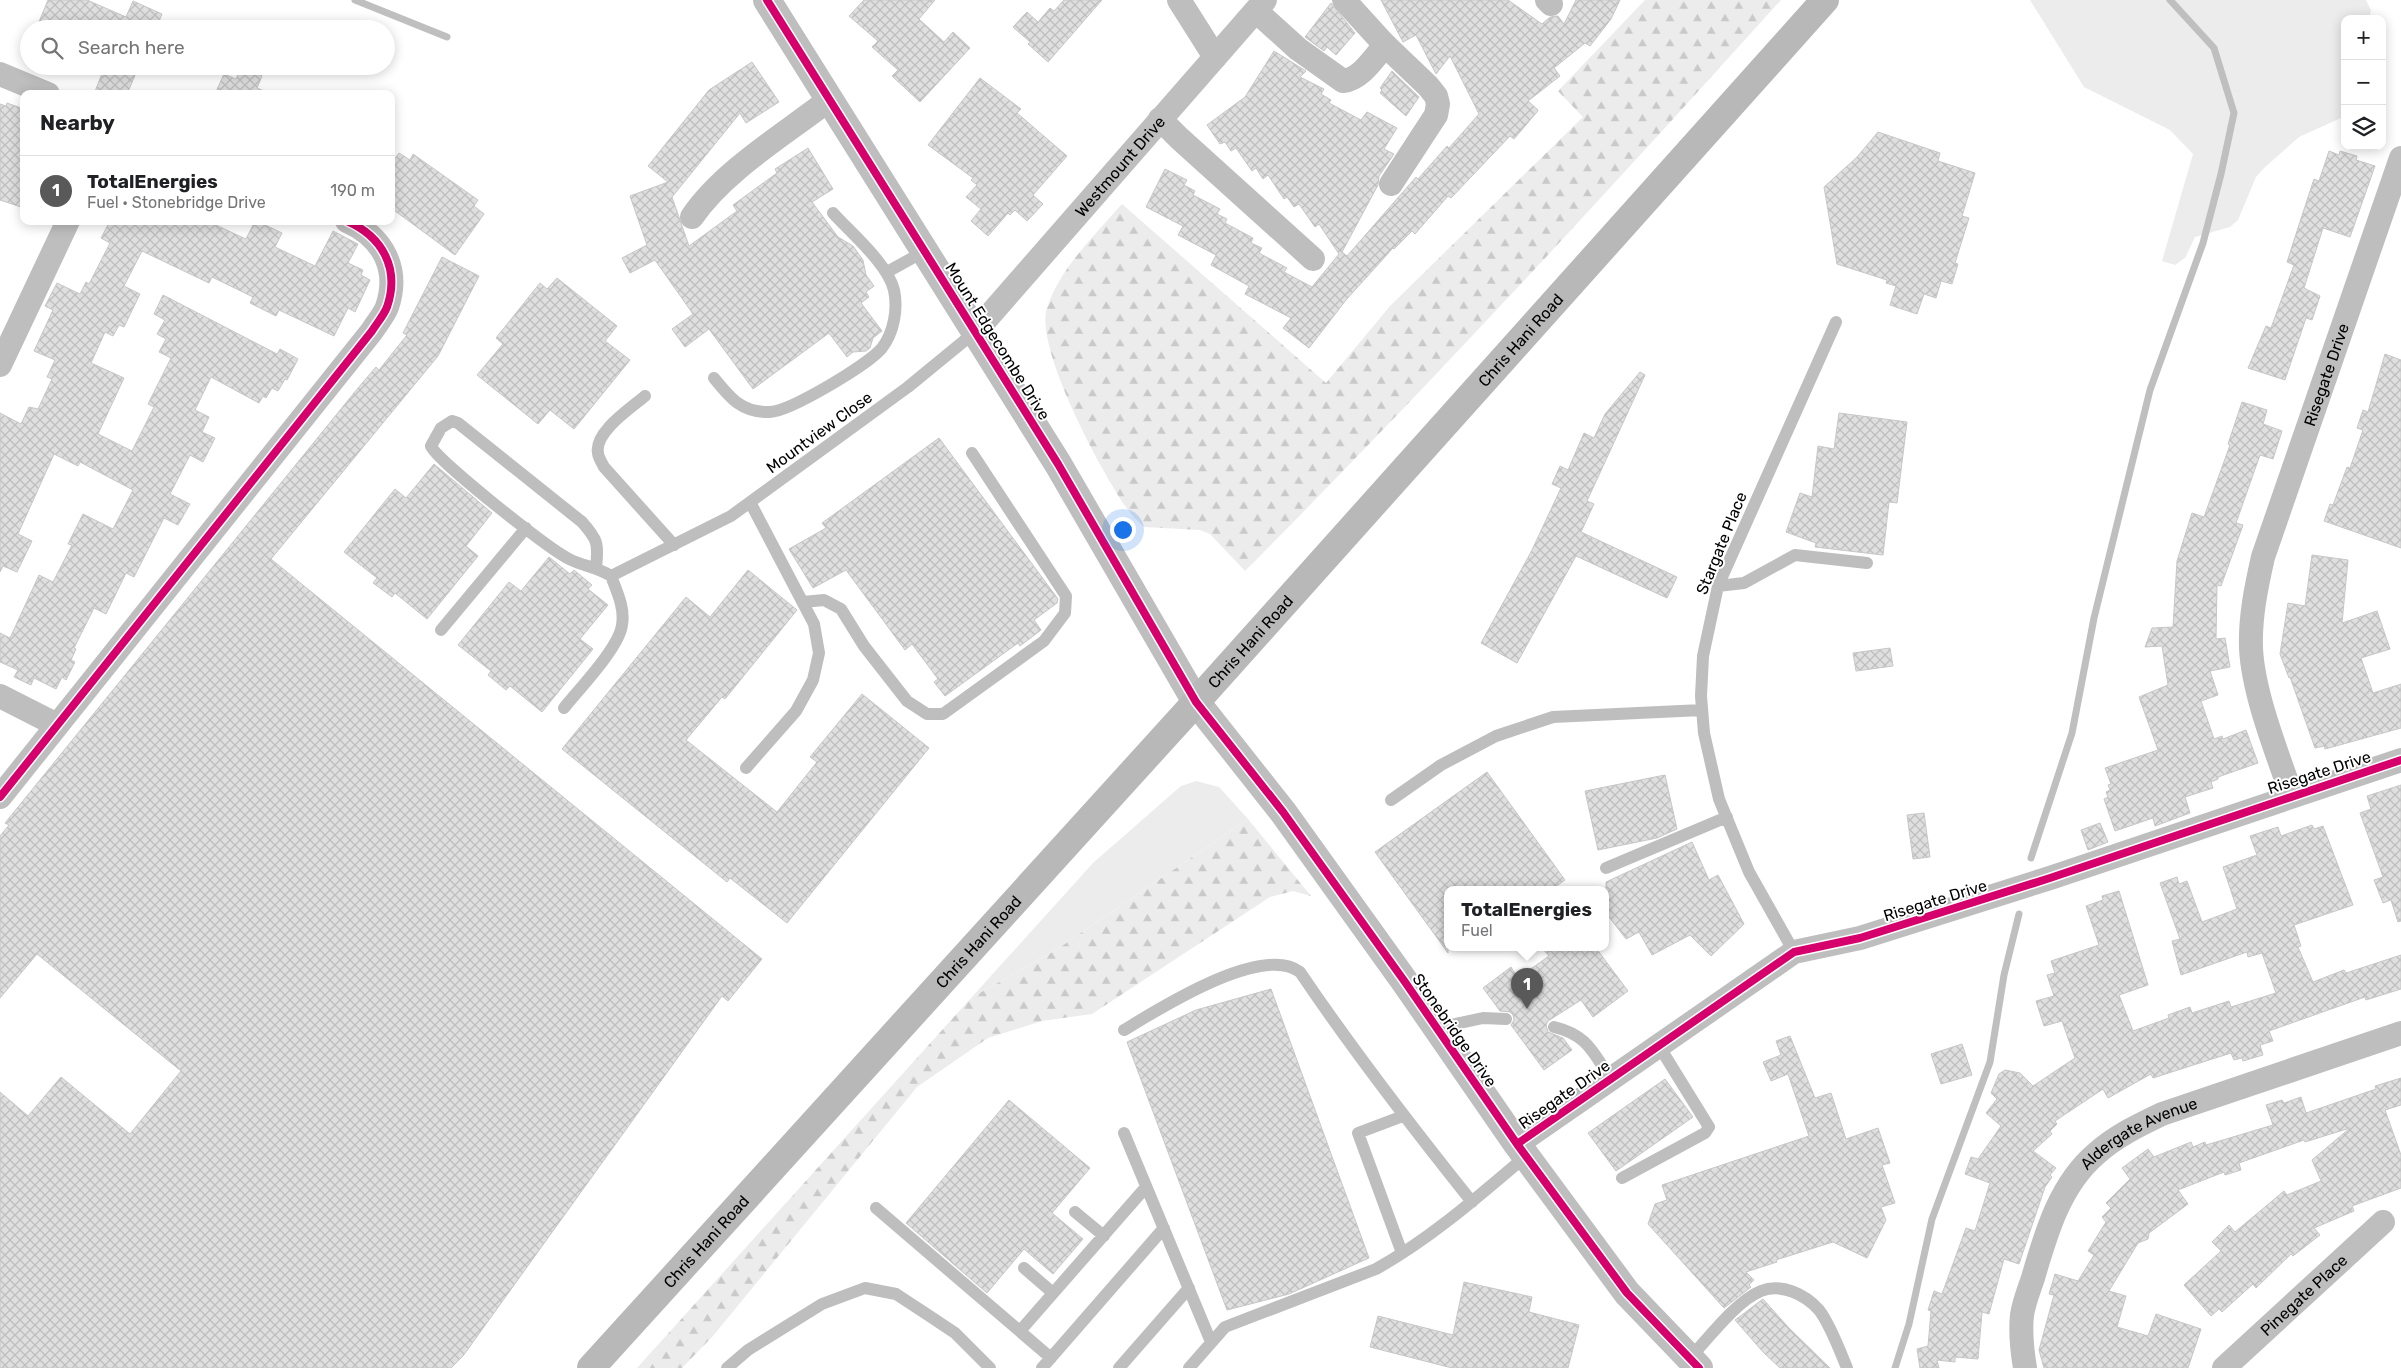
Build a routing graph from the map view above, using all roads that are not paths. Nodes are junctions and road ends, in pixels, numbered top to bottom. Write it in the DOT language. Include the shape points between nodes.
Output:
graph roads {
  1 [pos="767,0"];
  2 [pos="1179,0"];
  3 [pos="1344,0"];
  4 [pos="1825,0"];
  5 [pos="1260,5"];
  6 [pos="1385,45"];
  7 [pos="1215,57"];
  8 [pos="0,74"];
  9 [pos="38,90"];
  10 [pos="830,99"];
  11 [pos="1160,119"];
  12 [pos="2401,158"];
  13 [pos="1391,184"];
  14 [pos="833,213"];
  15 [pos="692,218"];
  16 [pos="66,225"];
  17 [pos="353,225"];
  18 [pos="925,251"];
  19 [pos="1313,259"];
  20 [pos="887,272"];
  21 [pos="1836,322"];
  22 [pos="975,332"];
  23 [pos="0,365"];
  24 [pos="714,378"];
  25 [pos="645,396"];
  26 [pos="972,453"];
  27 [pos="750,502"];
  28 [pos="526,528"];
  29 [pos="674,544"];
  30 [pos="1867,563"];
  31 [pos="596,567"];
  32 [pos="611,576"];
  33 [pos="1718,586"];
  34 [pos="803,602"];
  35 [pos="441,630"];
  36 [pos="0,696"];
  37 [pos="1196,702"];
  38 [pos="564,708"];
  39 [pos="1702,710"];
  40 [pos="57,725"];
  41 [pos="2401,760"];
  42 [pos="746,768"];
  43 [pos="0,796"];
  44 [pos="2292,796"];
  45 [pos="1390,800"];
  46 [pos="1726,817"];
  47 [pos="1606,868"];
  48 [pos="1794,952"];
  49 [pos="1506,1019"];
  50 [pos="1554,1027"];
  51 [pos="1437,1028"];
  52 [pos="1124,1030"];
  53 [pos="2401,1033"];
  54 [pos="1659,1046"];
  55 [pos="1611,1079"];
  56 [pos="1403,1116"];
  57 [pos="1124,1133"];
  58 [pos="1522,1150"];
  59 [pos="1622,1178"];
  60 [pos="1146,1187"];
  61 [pos="1472,1202"];
  62 [pos="876,1208"];
  63 [pos="1075,1212"];
  64 [pos="2383,1222"];
  65 [pos="1164,1228"];
  66 [pos="1104,1236"];
  67 [pos="1402,1253"];
  68 [pos="1024,1268"];
  69 [pos="1189,1288"];
  70 [pos="1054,1293"];
  71 [pos="1020,1331"];
  72 [pos="1211,1342"];
  73 [pos="1047,1363"];
  74 [pos="1694,1363"];
  75 [pos="591,1368"];
  76 [pos="727,1368"];
  77 [pos="990,1368"];
  78 [pos="1119,1368"];
  79 [pos="1189,1368"];
  80 [pos="1847,1368"];
  81 [pos="2025,1368"];
  82 [pos="2224,1368"];
  1 -- 10 [label="street, Mount Edgecombe Drive"];
  2 -- 7 [label="street"];
  3 -- 6 [label="street"];
  4 -- 37 [label="main road, Chris Hani Road"];
  5 -- 6 [label="street" via="1298,49 1343,81 1357,76"];
  5 -- 7 [label="street, Westmount Drive"];
  6 -- 13 [label="street" via="1428,86 1438,104 1436,115"];
  7 -- 11 [label="street, Westmount Drive"];
  8 -- 9 [label="street"];
  10 -- 15 [label="street" via="723,180 705,197"];
  10 -- 18 [label="street, Mount Edgecombe Drive"];
  11 -- 19 [label="street"];
  11 -- 22 [label="street, Westmount Drive"];
  12 -- 44 [label="street, Risegate Drive" via="2263,557 2253,602 2251,650 2260,695"];
  14 -- 20 [label="lane"];
  16 -- 23 [label="street"];
  17 -- 40 [label="street" via="382,249 391,267 392,289 386,309 372,331"];
  18 -- 20 [label="lane"];
  18 -- 22 [label="street, Mount Edgecombe Drive"];
  20 -- 24 [label="lane" via="894,288 896,308 892,330 882,348 808,398 771,412 751,409 733,401"];
  21 -- 33 [label="lane, Stargate Place"];
  22 -- 27 [label="lane, Mountview Close" via="908,387"];
  22 -- 37 [label="street, Mount Edgecombe Drive" via="1058,464"];
  25 -- 29 [label="lane" via="606,430 598,442 598,453 610,474"];
  26 -- 34 [label="lane" via="1066,596 1065,613 1044,641 943,714 927,714 906,701 840,609 824,600"];
  27 -- 29 [label="lane, Mountview Close" via="731,516"];
  27 -- 34 [label="lane"];
  28 -- 31 [label="lane" via="568,559"];
  28 -- 31 [label="lane" via="434,452 431,446 434,439 447,423 458,423 582,522 596,538"];
  28 -- 35 [label="lane"];
  29 -- 32 [label="lane, Mountview Close"];
  30 -- 33 [label="lane" via="1795,555 1744,582"];
  31 -- 32 [label="lane"];
  32 -- 38 [label="lane" via="621,602 622,626 614,646"];
  33 -- 39 [label="lane, Stargate Place" via="1703,656"];
  34 -- 42 [label="lane" via="814,624 818,653 813,680 796,711"];
  36 -- 40 [label="street"];
  37 -- 51 [label="street, Stonebridge Drive" via="1282,812"];
  37 -- 75 [label="main road, Chris Hani Road"];
  39 -- 45 [label="lane" via="1554,717 1488,740 1441,764"];
  39 -- 46 [label="lane, Stargate Place" via="1704,733"];
  40 -- 43 [label="street"];
  41 -- 44 [label="street, Risegate Drive"];
  44 -- 48 [label="street, Risegate Drive" via="1860,938"];
  46 -- 47 [label="lane"];
  46 -- 48 [label="lane, Stargate Place" via="1749,872"];
  48 -- 54 [label="street, Risegate Drive"];
  49 -- 51 [label="lane" via="1483,1018"];
  50 -- 55 [label="lane" via="1576,1034 1587,1043"];
  51 -- 58 [label="street, Stonebridge Drive"];
  52 -- 56 [label="lane" via="1186,993 1230,975 1260,966 1292,965"];
  53 -- 81 [label="street, Aldergate Avenue" via="2162,1114 2127,1130 2096,1154 2072,1180 2052,1219 2036,1266 2022,1313 2021,1345"];
  54 -- 55 [label="street, Risegate Drive"];
  54 -- 59 [label="lane" via="1709,1128"];
  55 -- 58 [label="street, Risegate Drive"];
  56 -- 61 [label="lane"];
  56 -- 67 [label="lane" via="1358,1134"];
  57 -- 60 [label="lane"];
  58 -- 61 [label="lane"];
  58 -- 74 [label="street, Stonebridge Drive" via="1627,1293"];
  60 -- 65 [label="lane"];
  60 -- 66 [label="lane"];
  61 -- 67 [label="lane"];
  62 -- 71 [label="lane"];
  63 -- 66 [label="lane"];
  64 -- 82 [label="street, Pinegate Place"];
  65 -- 69 [label="lane"];
  65 -- 73 [label="lane"];
  66 -- 70 [label="lane"];
  67 -- 72 [label="lane" via="1376,1269 1225,1327"];
  68 -- 70 [label="lane"];
  69 -- 72 [label="lane"];
  69 -- 78 [label="lane"];
  70 -- 71 [label="lane"];
  71 -- 73 [label="lane"];
  72 -- 79 [label="lane"];
  74 -- 80 [label="lane" via="1739,1307 1760,1292 1776,1286 1799,1294 1819,1310"];
  76 -- 77 [label="lane" via="748,1350 822,1304 865,1288 896,1294 955,1334"];
}
